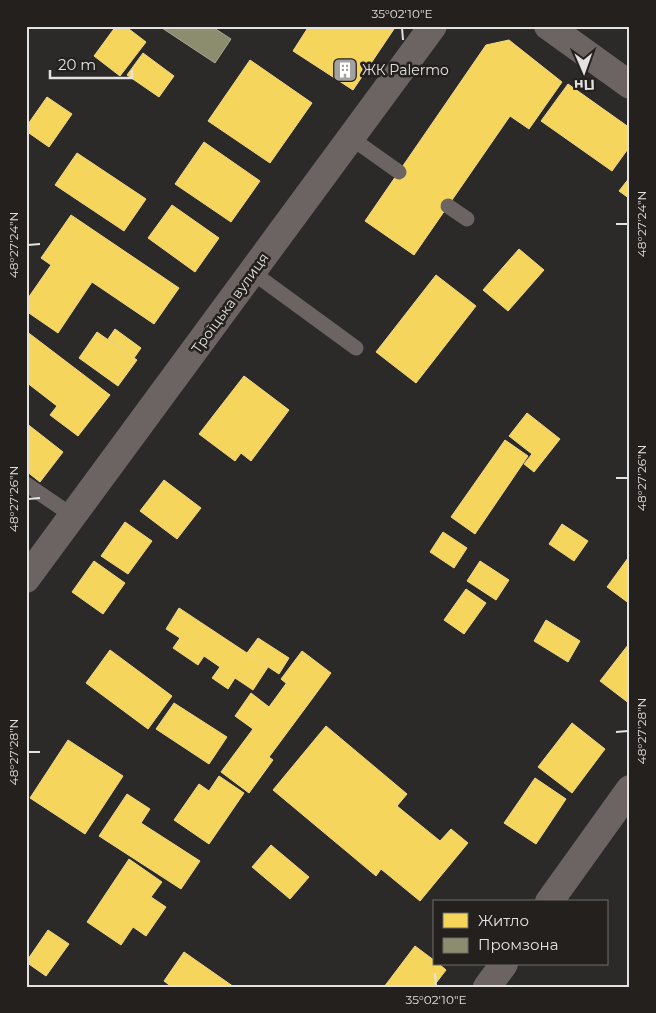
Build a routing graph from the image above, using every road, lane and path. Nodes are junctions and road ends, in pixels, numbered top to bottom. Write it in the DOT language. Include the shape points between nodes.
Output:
graph roads {
  1 [pos="433,26"];
  2 [pos="548,26"];
  3 [pos="630,85"];
  4 [pos="351,138"];
  5 [pos="399,172"];
  6 [pos="448,206"];
  7 [pos="467,219"];
  8 [pos="252,272"];
  9 [pos="356,348"];
  10 [pos="26,484"];
  11 [pos="73,516"];
  12 [pos="26,579"];
  13 [pos="630,789"];
  14 [pos="550,900"];
  15 [pos="503,966"];
  16 [pos="487,987"];
  1 -- 4 [label="street, Троїцька вулиця"];
  2 -- 3 [label="street"];
  4 -- 5 [label="lane"];
  4 -- 8 [label="street, Троїцька вулиця"];
  6 -- 7 [label="lane"];
  8 -- 9 [label="lane"];
  8 -- 11 [label="street, Троїцька вулиця"];
  10 -- 11 [label="lane"];
  11 -- 12 [label="street, Троїцька вулиця"];
  13 -- 14 [label="street"];
  15 -- 16 [label="street"];
}
